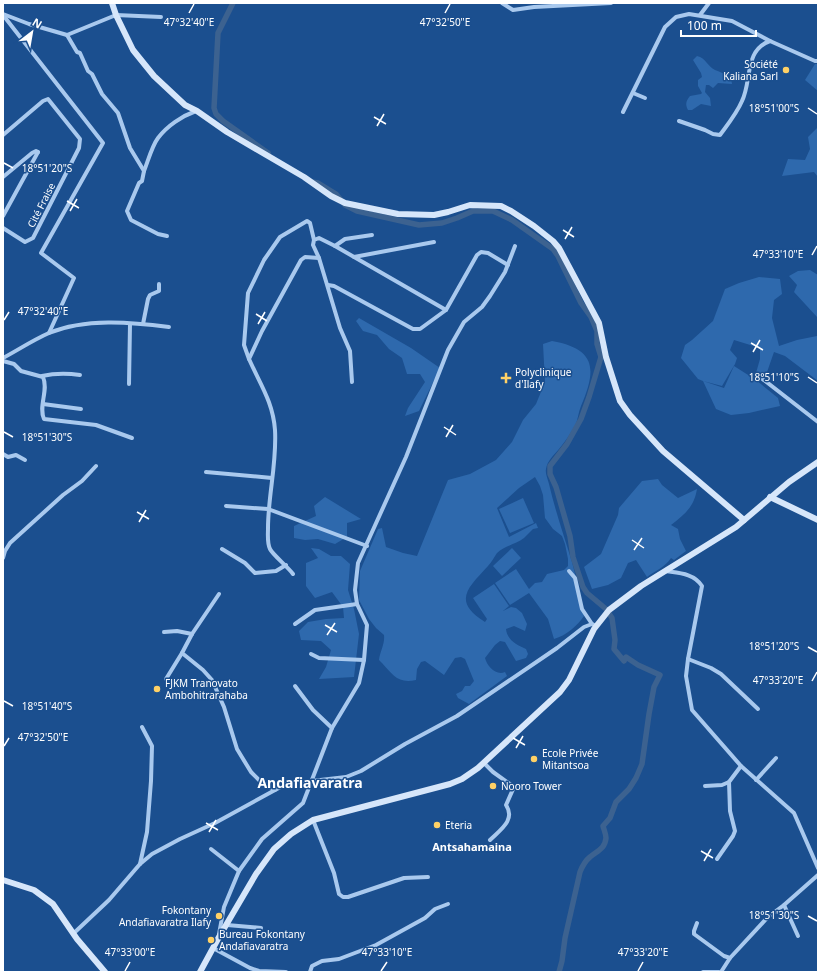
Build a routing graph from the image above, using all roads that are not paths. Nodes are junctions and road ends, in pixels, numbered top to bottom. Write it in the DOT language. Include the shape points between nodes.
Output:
graph roads {
  1 [pos="112,3"];
  2 [pos="502,3"];
  3 [pos="611,3"];
  4 [pos="709,3"];
  5 [pos="3,15"];
  6 [pos="116,15"];
  7 [pos="700,15"];
  8 [pos="161,17"];
  9 [pos="67,35"];
  10 [pos="770,41"];
  11 [pos="818,61"];
  12 [pos="633,92"];
  13 [pos="645,98"];
  14 [pos="197,110"];
  15 [pos="623,112"];
  16 [pos="679,121"];
  17 [pos="3,135"];
  18 [pos="144,171"];
  19 [pos="3,177"];
  20 [pos="3,216"];
  21 [pos="3,228"];
  22 [pos="372,235"];
  23 [pos="167,236"];
  24 [pos="314,240"];
  25 [pos="434,242"];
  26 [pos="335,246"];
  27 [pos="515,246"];
  28 [pos="354,257"];
  29 [pos="319,258"];
  30 [pos="508,265"];
  31 [pos="159,284"];
  32 [pos="328,285"];
  33 [pos="446,310"];
  34 [pos="130,324"];
  35 [pos="143,324"];
  36 [pos="170,327"];
  37 [pos="49,333"];
  38 [pos="3,358"];
  39 [pos="249,359"];
  40 [pos="3,361"];
  41 [pos="80,375"];
  42 [pos="42,376"];
  43 [pos="760,377"];
  44 [pos="352,382"];
  45 [pos="129,384"];
  46 [pos="43,404"];
  47 [pos="81,409"];
  48 [pos="818,422"];
  49 [pos="132,438"];
  50 [pos="3,454"];
  51 [pos="26,460"];
  52 [pos="818,462"];
  53 [pos="96,466"];
  54 [pos="206,472"];
  55 [pos="272,478"];
  56 [pos="770,497"];
  57 [pos="226,506"];
  58 [pos="268,509"];
  59 [pos="744,520"];
  60 [pos="818,520"];
  61 [pos="367,546"];
  62 [pos="222,549"];
  63 [pos="3,558"];
  64 [pos="286,565"];
  65 [pos="570,571"];
  66 [pos="664,571"];
  67 [pos="293,574"];
  68 [pos="219,594"];
  69 [pos="357,604"];
  70 [pos="295,624"];
  71 [pos="594,625"];
  72 [pos="164,632"];
  73 [pos="192,634"];
  74 [pos="182,653"];
  75 [pos="311,654"];
  76 [pos="688,659"];
  77 [pos="364,660"];
  78 [pos="166,679"];
  79 [pos="295,686"];
  80 [pos="758,709"];
  81 [pos="142,727"];
  82 [pos="332,728"];
  83 [pos="776,758"];
  84 [pos="484,763"];
  85 [pos="741,766"];
  86 [pos="756,780"];
  87 [pos="311,781"];
  88 [pos="729,782"];
  89 [pos="705,786"];
  90 [pos="275,790"];
  91 [pos="313,820"];
  92 [pos="490,840"];
  93 [pos="211,849"];
  94 [pos="818,856"];
  95 [pos="717,859"];
  96 [pos="813,859"];
  97 [pos="140,864"];
  98 [pos="818,868"];
  99 [pos="239,871"];
  100 [pos="818,875"];
  101 [pos="428,877"];
  102 [pos="3,880"];
  103 [pos="448,904"];
  104 [pos="784,905"];
  105 [pos="697,923"];
  106 [pos="226,925"];
  107 [pos="261,928"];
  108 [pos="74,933"];
  109 [pos="798,936"];
  110 [pos="219,937"];
  111 [pos="213,948"];
  112 [pos="730,958"];
  113 [pos="105,972"];
  114 [pos="200,972"];
  115 [pos="286,972"];
  116 [pos="310,972"];
  117 [pos="703,972"];
  118 [pos="720,972"];
  1 -- 6 [label="street"];
  2 -- 3 [label="street" via="513,10"];
  4 -- 7 [label="street"];
  5 -- 9 [label="street"];
  5 -- 37 [label="street" via="103,143 41,253 74,278"];
  6 -- 8 [label="street"];
  6 -- 9 [label="street"];
  6 -- 14 [label="street" via="133,50 154,76 185,105"];
  7 -- 10 [label="street" via="732,21"];
  7 -- 12 [label="street" via="676,17 666,27"];
  9 -- 18 [label="street" via="102,94 118,113 130,148"];
  10 -- 11 [label="street"];
  10 -- 16 [label="street" via="764,43 749,64 743,100 720,135"];
  12 -- 13 [label="street"];
  12 -- 15 [label="street"];
  14 -- 18 [label="street" via="184,115 157,139"];
  14 -- 59 [label="street" via="227,132 345,202 398,214 434,215 470,205 500,206 534,226 559,248 599,323 608,365 620,401 630,415 668,456"];
  17 -- 21 [label="street, Cité Fraise" via="48,99 80,139 79,148 33,238 25,242"];
  18 -- 23 [label="street" via="127,211 131,220"];
  19 -- 20 [label="street" via="32,153 38,152"];
  22 -- 26 [label="street" via="345,239"];
  24 -- 26 [label="street" via="319,238"];
  24 -- 29 [label="street" via="313,245"];
  24 -- 39 [label="street" via="310,222 307,221 280,237 264,260 248,292 244,345"];
  25 -- 28 [label="street"];
  26 -- 28 [label="street"];
  27 -- 30 [label="street"];
  28 -- 33 [label="street"];
  29 -- 32 [label="street"];
  29 -- 39 [label="street" via="305,257 301,260"];
  30 -- 33 [label="street" via="488,252 481,252"];
  30 -- 61 [label="street" via="490,296 482,307 464,322 448,350"];
  31 -- 35 [label="street" via="159,291 150,294 148,299"];
  32 -- 33 [label="street" via="412,329 420,329"];
  32 -- 44 [label="street" via="340,328 350,351"];
  34 -- 35 [label="street"];
  34 -- 37 [label="street" via="82,324"];
  34 -- 45 [label="street"];
  35 -- 36 [label="street"];
  37 -- 38 [label="street"];
  39 -- 55 [label="street" via="270,403 275,429"];
  40 -- 42 [label="street" via="14,364 21,371"];
  41 -- 42 [label="street" via="53,373"];
  42 -- 46 [label="street" via="46,383"];
  43 -- 48 [label="street"];
  46 -- 47 [label="street"];
  46 -- 49 [label="street" via="43,418 46,420 96,425"];
  50 -- 51 [label="street" via="8,457 16,455"];
  52 -- 56 [label="street"];
  53 -- 63 [label="street" via="10,543"];
  54 -- 55 [label="street"];
  55 -- 58 [label="street"];
  56 -- 59 [label="street"];
  56 -- 60 [label="street"];
  57 -- 58 [label="street"];
  58 -- 61 [label="street"];
  58 -- 64 [label="street" via="271,551"];
  59 -- 66 [label="street"];
  61 -- 69 [label="street" via="358,564 355,590"];
  62 -- 64 [label="street" via="245,563 255,573 276,571"];
  64 -- 67 [label="street"];
  65 -- 71 [label="street" via="575,578 582,609"];
  66 -- 71 [label="street" via="626,596"];
  66 -- 76 [label="street" via="695,578 702,586"];
  68 -- 73 [label="street"];
  69 -- 70 [label="street" via="314,610"];
  69 -- 77 [label="street" via="368,625"];
  71 -- 84 [label="street" via="569,680 560,692"];
  71 -- 87 [label="street" via="584,627 457,716 361,771 346,777"];
  72 -- 73 [label="street"];
  73 -- 74 [label="street"];
  74 -- 78 [label="street"];
  74 -- 90 [label="street" via="212,680 224,707 237,749 251,772 260,782"];
  75 -- 77 [label="street" via="319,658"];
  76 -- 80 [label="street" via="721,674"];
  76 -- 85 [label="street" via="686,676 692,710"];
  77 -- 82 [label="street" via="359,683"];
  79 -- 82 [label="street" via="313,710"];
  81 -- 97 [label="street" via="152,746 147,832"];
  82 -- 87 [label="street"];
  83 -- 86 [label="street"];
  84 -- 91 [label="street" via="450,784"];
  84 -- 92 [label="street" via="492,772 514,787 506,805 510,811 508,821"];
  85 -- 86 [label="street"];
  85 -- 88 [label="street"];
  86 -- 96 [label="street" via="794,813"];
  87 -- 90 [label="street" via="286,784"];
  87 -- 99 [label="street" via="303,803 262,839"];
  88 -- 89 [label="street"];
  88 -- 95 [label="street" via="734,831"];
  90 -- 97 [label="street" via="215,824 159,850"];
  91 -- 101 [label="street" via="334,873 339,894 343,897 404,878"];
  91 -- 106 [label="street" via="274,849"];
  93 -- 99 [label="street"];
  94 -- 96 [label="street"];
  96 -- 98 [label="street"];
  97 -- 108 [label="street" via="109,900"];
  99 -- 110 [label="street" via="224,907"];
  100 -- 104 [label="street"];
  102 -- 108 [label="street" via="34,890 53,904"];
  103 -- 116 [label="street" via="376,946 339,959 317,962"];
  104 -- 109 [label="street"];
  104 -- 112 [label="street" via="768,917"];
  105 -- 112 [label="street" via="694,934"];
  106 -- 107 [label="street"];
  106 -- 110 [label="street"];
  108 -- 113 [label="street"];
  110 -- 111 [label="street"];
  111 -- 114 [label="street"];
  111 -- 115 [label="street" via="259,971"];
  112 -- 118 [label="street"];
  117 -- 118 [label="street"];
}
